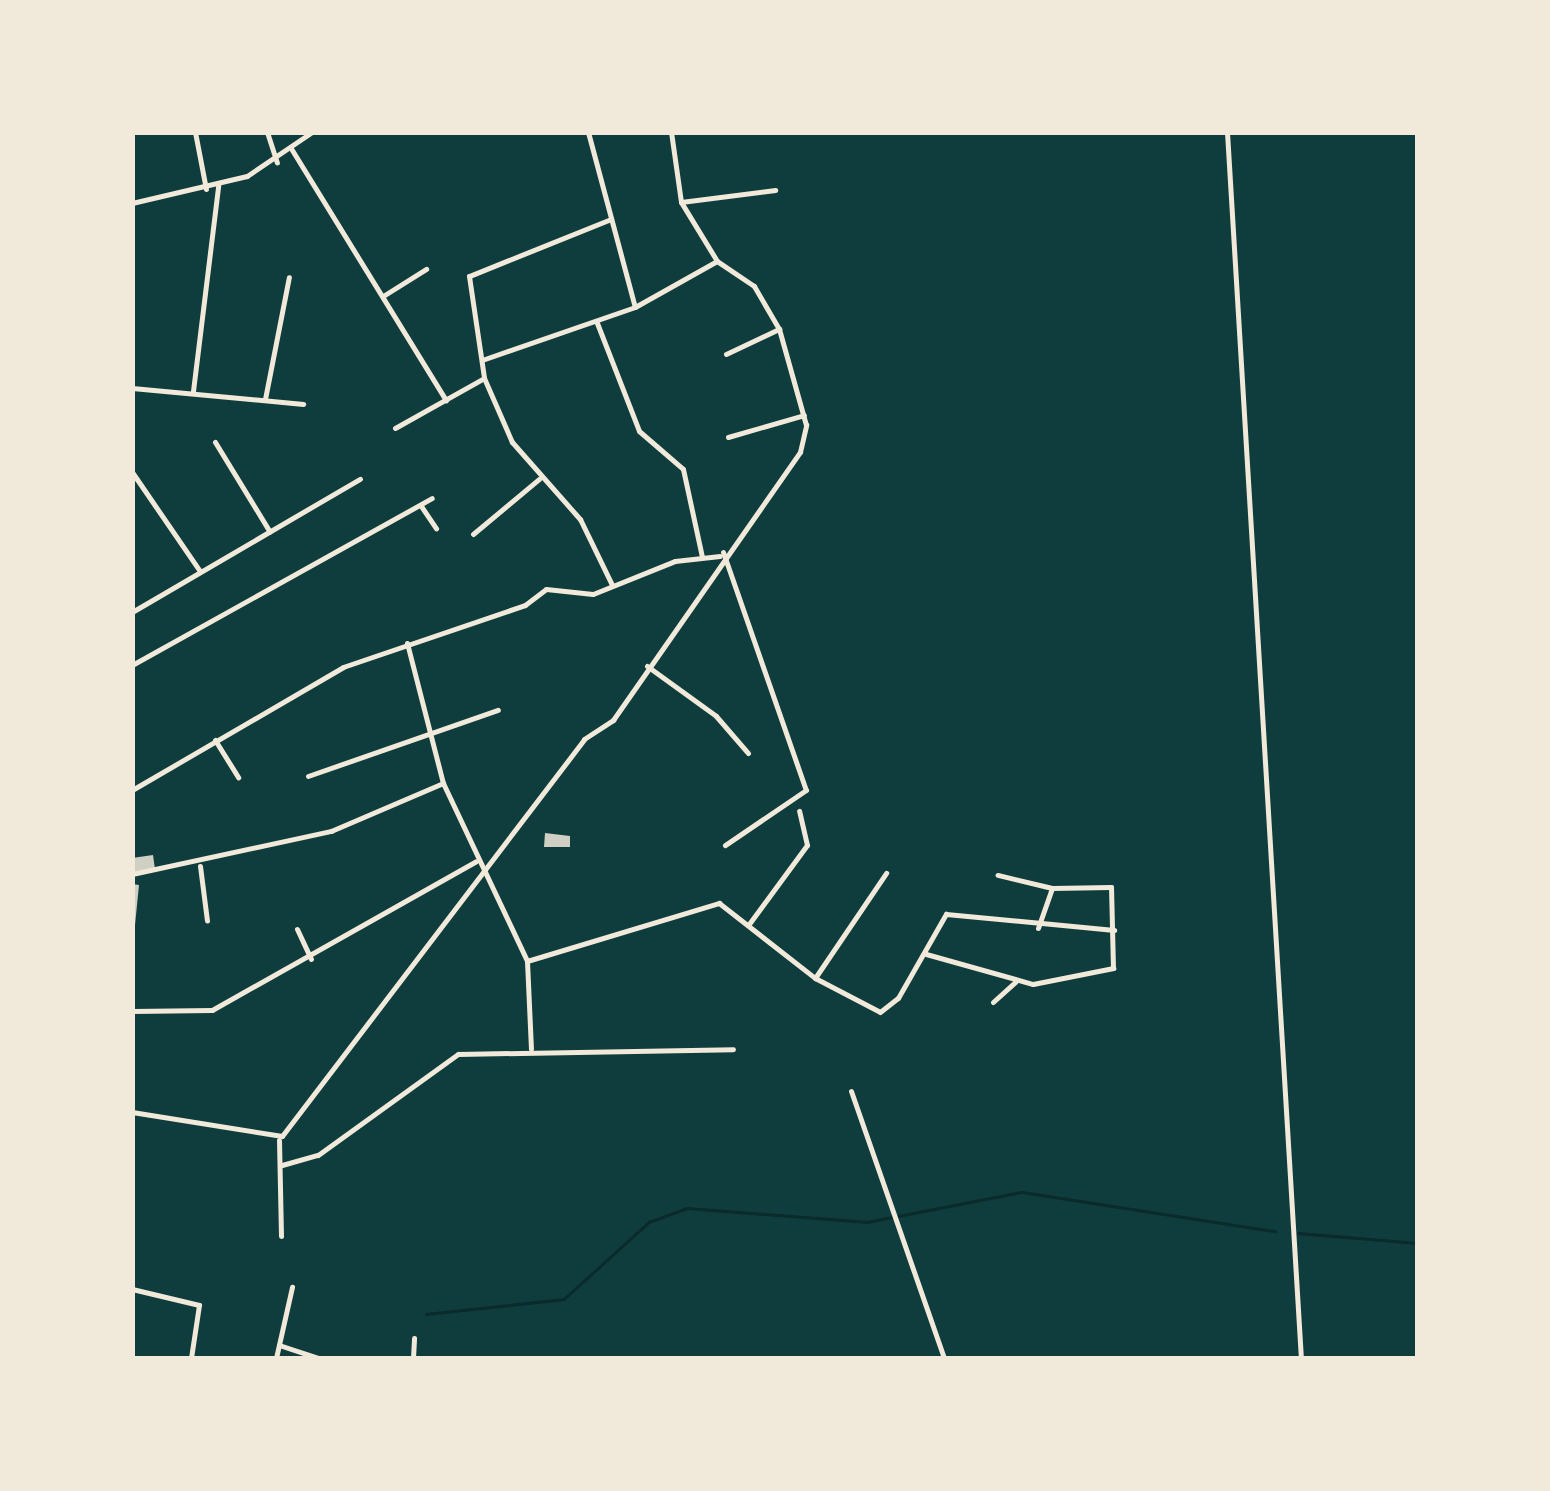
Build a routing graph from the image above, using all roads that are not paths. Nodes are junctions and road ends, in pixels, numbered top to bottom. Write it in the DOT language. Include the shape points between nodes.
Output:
graph roads {
  1 [pos="195,132"];
  2 [pos="267,132"];
  3 [pos="312,132"];
  4 [pos="588,132"];
  5 [pos="672,132"];
  6 [pos="1227,132"];
  7 [pos="292,150"];
  8 [pos="277,162"];
  9 [pos="218,186"];
  10 [pos="206,190"];
  11 [pos="775,190"];
  12 [pos="132,202"];
  13 [pos="681,202"];
  14 [pos="611,219"];
  15 [pos="717,262"];
  16 [pos="426,269"];
  17 [pos="288,277"];
  18 [pos="383,296"];
  19 [pos="635,307"];
  20 [pos="597,322"];
  21 [pos="779,329"];
  22 [pos="726,354"];
  23 [pos="482,360"];
  24 [pos="484,378"];
  25 [pos="132,388"];
  26 [pos="193,391"];
  27 [pos="265,400"];
  28 [pos="446,400"];
  29 [pos="304,404"];
  30 [pos="804,415"];
  31 [pos="396,428"];
  32 [pos="728,438"];
  33 [pos="215,442"];
  34 [pos="132,472"];
  35 [pos="360,479"];
  36 [pos="540,479"];
  37 [pos="432,498"];
  38 [pos="421,506"];
  39 [pos="436,528"];
  40 [pos="270,532"];
  41 [pos="472,534"];
  42 [pos="721,554"];
  43 [pos="702,556"];
  44 [pos="200,570"];
  45 [pos="612,585"];
  46 [pos="132,612"];
  47 [pos="407,643"];
  48 [pos="132,665"];
  49 [pos="647,666"];
  50 [pos="498,710"];
  51 [pos="430,735"];
  52 [pos="216,740"];
  53 [pos="748,753"];
  54 [pos="308,776"];
  55 [pos="238,777"];
  56 [pos="443,783"];
  57 [pos="132,790"];
  58 [pos="798,811"];
  59 [pos="725,845"];
  60 [pos="476,860"];
  61 [pos="200,866"];
  62 [pos="886,873"];
  63 [pos="132,874"];
  64 [pos="479,874"];
  65 [pos="998,875"];
  66 [pos="1052,888"];
  67 [pos="207,921"];
  68 [pos="748,924"];
  69 [pos="1038,928"];
  70 [pos="296,929"];
  71 [pos="1114,930"];
  72 [pos="926,954"];
  73 [pos="311,959"];
  74 [pos="528,961"];
  75 [pos="815,978"];
  76 [pos="1016,982"];
  77 [pos="994,1002"];
  78 [pos="132,1011"];
  79 [pos="734,1049"];
  80 [pos="531,1050"];
  81 [pos="852,1092"];
  82 [pos="132,1112"];
  83 [pos="279,1139"];
  84 [pos="282,1165"];
  85 [pos="281,1236"];
  86 [pos="292,1287"];
  87 [pos="132,1290"];
  88 [pos="414,1338"];
  89 [pos="279,1345"];
  90 [pos="192,1358"];
  91 [pos="276,1358"];
  92 [pos="318,1358"];
  93 [pos="414,1358"];
  94 [pos="944,1358"];
  95 [pos="1300,1358"];
  1 -- 10 [label="street"];
  2 -- 8 [label="street"];
  3 -- 7 [label="street"];
  4 -- 14 [label="street"];
  5 -- 13 [label="street"];
  6 -- 95 [label="street"];
  7 -- 8 [label="street"];
  7 -- 18 [label="street"];
  8 -- 9 [label="street"];
  9 -- 10 [label="street"];
  9 -- 26 [label="street"];
  10 -- 12 [label="street"];
  11 -- 13 [label="street"];
  13 -- 15 [label="street"];
  14 -- 19 [label="street"];
  14 -- 23 [label="street" via="471,271"];
  15 -- 19 [label="street"];
  15 -- 21 [label="street" via="754,286"];
  16 -- 18 [label="street"];
  17 -- 27 [label="street"];
  18 -- 28 [label="street"];
  19 -- 20 [label="street"];
  20 -- 23 [label="street"];
  20 -- 43 [label="street" via="638,431 683,469"];
  21 -- 22 [label="street"];
  21 -- 30 [label="street"];
  23 -- 24 [label="street"];
  24 -- 28 [label="street"];
  24 -- 36 [label="street"];
  25 -- 26 [label="street"];
  26 -- 27 [label="street"];
  27 -- 29 [label="street"];
  28 -- 31 [label="street"];
  30 -- 32 [label="street"];
  30 -- 42 [label="street" via="805,441"];
  33 -- 40 [label="street"];
  34 -- 44 [label="street"];
  35 -- 40 [label="street"];
  36 -- 41 [label="street"];
  36 -- 45 [label="street" via="580,518"];
  37 -- 38 [label="street"];
  38 -- 39 [label="street"];
  38 -- 48 [label="street"];
  40 -- 44 [label="street"];
  42 -- 43 [label="street"];
  42 -- 49 [label="street"];
  42 -- 59 [label="street" via="806,790"];
  43 -- 45 [label="street"];
  44 -- 46 [label="street"];
  45 -- 47 [label="street" via="584,595 546,589 525,606"];
  47 -- 51 [label="street"];
  47 -- 52 [label="street" via="300,687"];
  49 -- 53 [label="street" via="716,716"];
  49 -- 64 [label="street" via="613,720 584,739"];
  50 -- 51 [label="street"];
  51 -- 54 [label="street"];
  51 -- 56 [label="street"];
  52 -- 55 [label="street"];
  52 -- 57 [label="street"];
  56 -- 60 [label="street"];
  56 -- 61 [label="street" via="331,831"];
  58 -- 68 [label="street" via="807,845"];
  60 -- 64 [label="street"];
  60 -- 73 [label="street" via="412,890"];
  61 -- 63 [label="street"];
  61 -- 67 [label="street"];
  62 -- 75 [label="street"];
  64 -- 74 [label="street"];
  64 -- 83 [label="street"];
  65 -- 66 [label="street"];
  66 -- 69 [label="street"];
  66 -- 71 [label="street" via="1111,887"];
  68 -- 74 [label="street" via="728,906 704,903"];
  68 -- 75 [label="street"];
  69 -- 71 [label="street"];
  69 -- 72 [label="street" via="946,914"];
  70 -- 73 [label="street"];
  71 -- 76 [label="street" via="1111,970"];
  72 -- 75 [label="street" via="880,1012"];
  72 -- 76 [label="street" via="977,962"];
  73 -- 78 [label="street" via="212,1010"];
  74 -- 80 [label="street"];
  76 -- 77 [label="street"];
  79 -- 80 [label="street"];
  80 -- 84 [label="street" via="446,1060 318,1155"];
  81 -- 94 [label="street"];
  82 -- 83 [label="street"];
  83 -- 84 [label="street"];
  84 -- 85 [label="street"];
  86 -- 89 [label="street"];
  87 -- 90 [label="street" via="198,1305"];
  88 -- 93 [label="street"];
  89 -- 91 [label="street"];
  89 -- 92 [label="street"];
}
